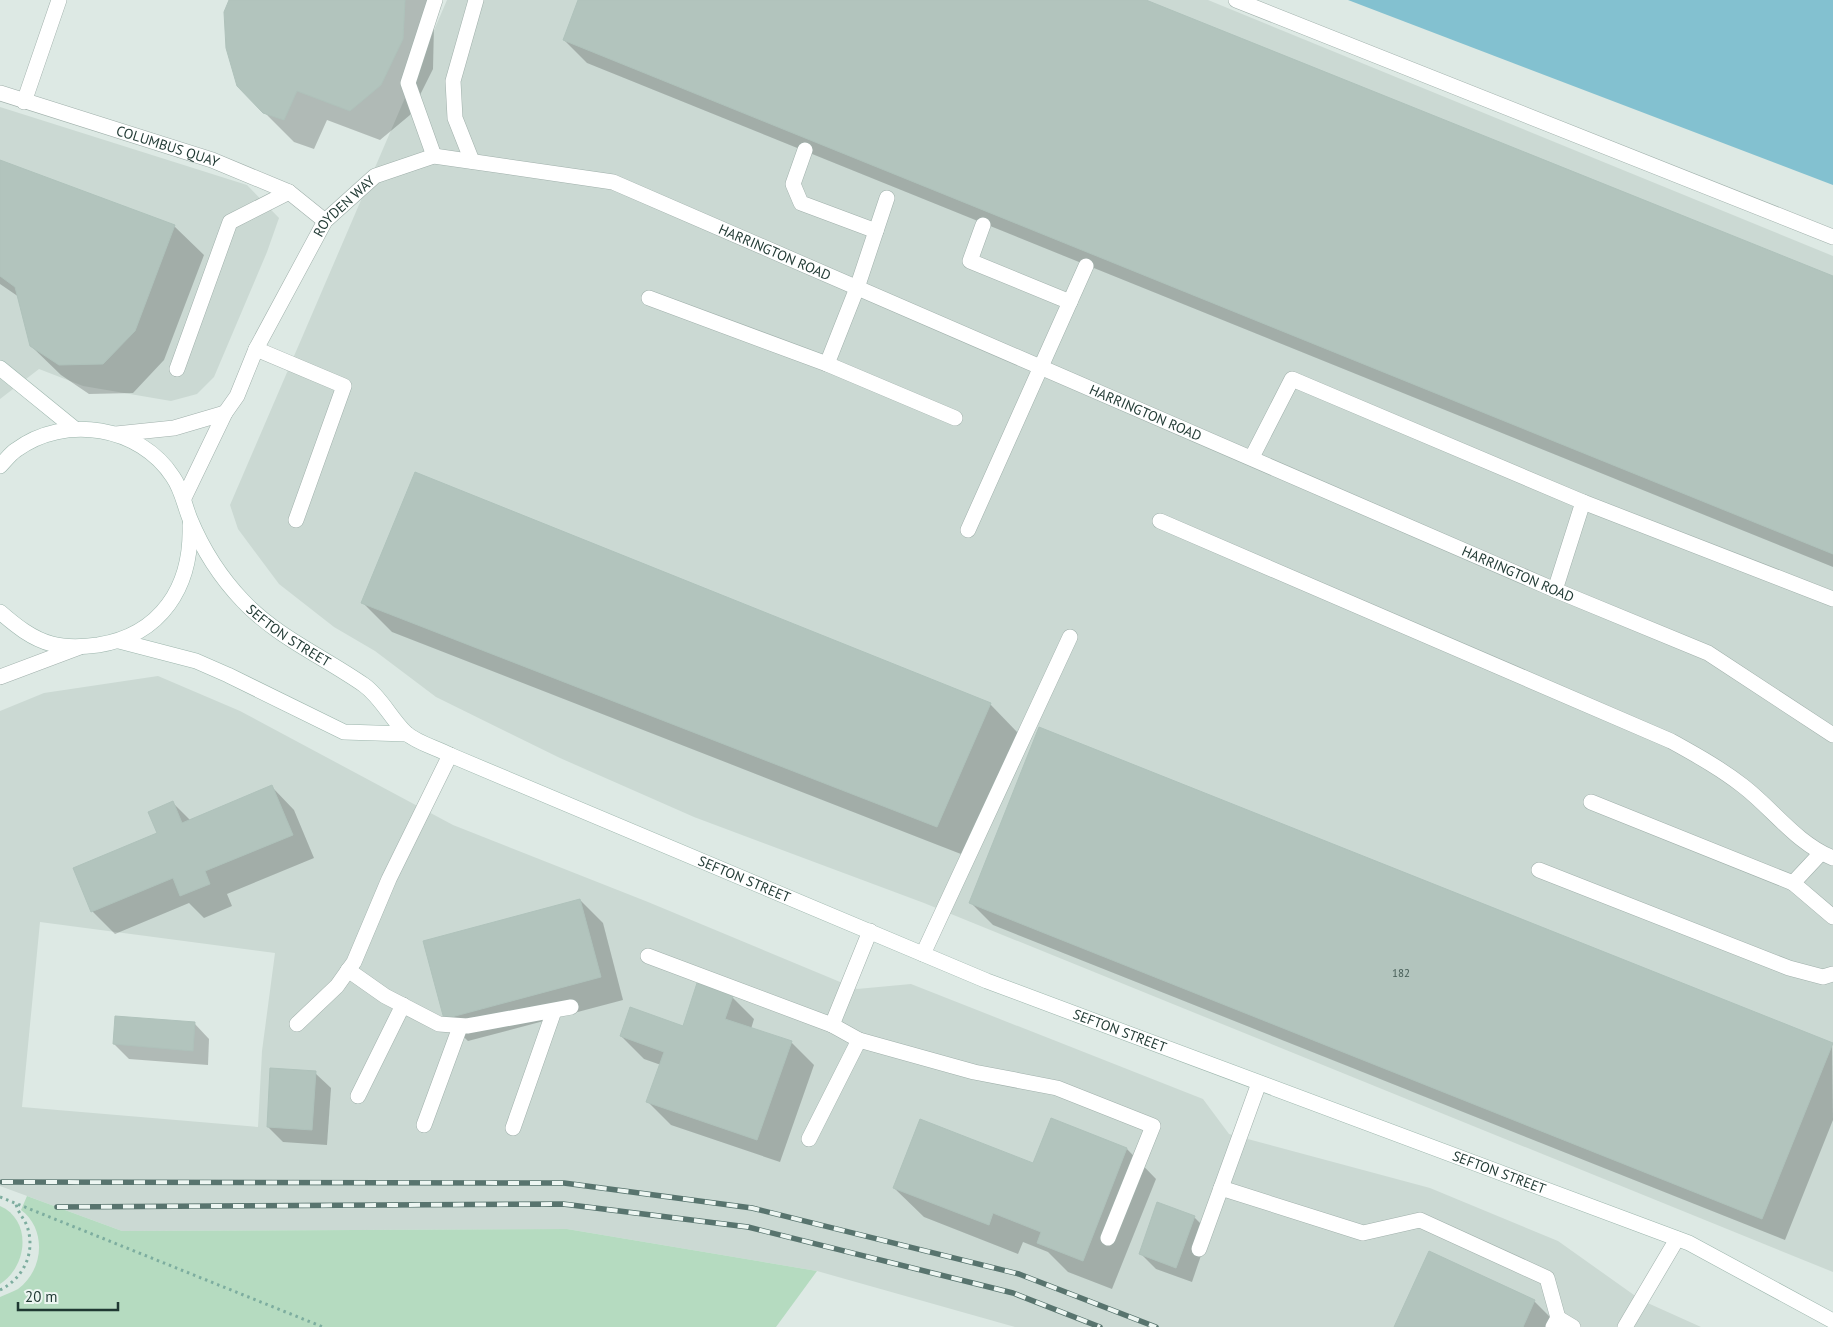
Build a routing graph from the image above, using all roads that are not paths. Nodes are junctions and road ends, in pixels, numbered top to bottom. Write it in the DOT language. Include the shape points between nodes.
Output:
graph roads {
  1 [pos="59,0"];
  2 [pos="435,0"];
  3 [pos="476,0"];
  4 [pos="1236,0"];
  5 [pos="0,93"];
  6 [pos="24,102"];
  7 [pos="805,150"];
  8 [pos="434,156"];
  9 [pos="472,162"];
  10 [pos="289,192"];
  11 [pos="887,198"];
  12 [pos="325,221"];
  13 [pos="983,225"];
  14 [pos="876,231"];
  15 [pos="1833,237"];
  16 [pos="1086,266"];
  17 [pos="857,288"];
  18 [pos="649,298"];
  19 [pos="1070,302"];
  20 [pos="256,349"];
  21 [pos="828,364"];
  22 [pos="1040,366"];
  23 [pos="0,368"];
  24 [pos="177,369"];
  25 [pos="225,413"];
  26 [pos="955,418"];
  27 [pos="74,429"];
  28 [pos="116,434"];
  29 [pos="1252,457"];
  30 [pos="0,466"];
  31 [pos="184,498"];
  32 [pos="1583,502"];
  33 [pos="190,518"];
  34 [pos="296,520"];
  35 [pos="1160,521"];
  36 [pos="968,530"];
  37 [pos="1555,590"];
  38 [pos="1833,599"];
  39 [pos="0,612"];
  40 [pos="1070,637"];
  41 [pos="118,642"];
  42 [pos="80,648"];
  43 [pos="0,677"];
  44 [pos="408,734"];
  45 [pos="1833,735"];
  46 [pos="450,755"];
  47 [pos="1590,802"];
  48 [pos="1827,855"];
  49 [pos="1539,870"];
  50 [pos="1793,883"];
  51 [pos="1833,917"];
  52 [pos="870,931"];
  53 [pos="923,954"];
  54 [pos="648,956"];
  55 [pos="348,970"];
  56 [pos="1833,974"];
  57 [pos="403,1005"];
  58 [pos="571,1007"];
  59 [pos="554,1011"];
  60 [pos="296,1024"];
  61 [pos="832,1025"];
  62 [pos="460,1027"];
  63 [pos="859,1040"];
  64 [pos="1259,1083"];
  65 [pos="358,1096"];
  66 [pos="424,1125"];
  67 [pos="513,1128"];
  68 [pos="809,1139"];
  69 [pos="1221,1188"];
  70 [pos="1108,1238"];
  71 [pos="1677,1239"];
  72 [pos="1199,1249"];
  73 [pos="1833,1321"];
  74 [pos="1556,1323"];
  75 [pos="1573,1327"];
  76 [pos="1626,1327"];
  1 -- 6 [label="street"];
  2 -- 8 [label="street" via="408,83"];
  3 -- 9 [label="street" via="454,81 455,118"];
  4 -- 15 [label="street"];
  5 -- 6 [label="street, COLUMBUS QUAY"];
  6 -- 10 [label="street, COLUMBUS QUAY" via="212,160"];
  7 -- 14 [label="street" via="793,184 801,203"];
  8 -- 9 [label="street, HARRINGTON ROAD"];
  8 -- 12 [label="street, ROYDEN WAY" via="375,176"];
  9 -- 17 [label="street, HARRINGTON ROAD" via="613,182"];
  10 -- 12 [label="street, COLUMBUS QUAY"];
  10 -- 24 [label="street" via="230,222"];
  11 -- 14 [label="street"];
  12 -- 20 [label="street, ROYDEN WAY"];
  13 -- 19 [label="street" via="970,261"];
  14 -- 17 [label="street"];
  16 -- 19 [label="street"];
  17 -- 21 [label="street"];
  17 -- 22 [label="street, HARRINGTON ROAD"];
  18 -- 21 [label="street"];
  19 -- 22 [label="street"];
  20 -- 25 [label="street, ROYDEN WAY" via="237,396"];
  20 -- 34 [label="street" via="344,386"];
  21 -- 26 [label="street"];
  22 -- 29 [label="street, HARRINGTON ROAD"];
  22 -- 36 [label="street"];
  23 -- 27 [label="street"];
  25 -- 28 [label="street" via="174,428"];
  25 -- 31 [label="street, ROYDEN WAY"];
  27 -- 28 [label="street, SEFTON STREET" via="96,429"];
  27 -- 30 [label="street, SEFTON STREET" via="44,435 16,450"];
  28 -- 31 [label="street, SEFTON STREET" via="157,458 173,476"];
  29 -- 32 [label="street" via="1292,379"];
  29 -- 37 [label="street, HARRINGTON ROAD"];
  31 -- 33 [label="street, SEFTON STREET"];
  32 -- 37 [label="street"];
  32 -- 38 [label="street"];
  33 -- 41 [label="street, SEFTON STREET" via="191,549 184,579 168,606 146,627"];
  33 -- 44 [label="street, SEFTON STREET" via="207,553 243,601 292,640 366,686"];
  35 -- 48 [label="street" via="1671,741 1711,763 1744,787 1793,833"];
  37 -- 45 [label="street, HARRINGTON ROAD" via="1708,653"];
  39 -- 42 [label="street, SEFTON STREET" via="20,630 52,644"];
  40 -- 53 [label="street"];
  41 -- 42 [label="street, SEFTON STREET"];
  41 -- 44 [label="street, SEFTON STREET" via="196,661 344,732"];
  42 -- 43 [label="street"];
  44 -- 46 [label="street, SEFTON STREET"];
  46 -- 52 [label="street, SEFTON STREET"];
  46 -- 55 [label="street" via="388,879"];
  47 -- 50 [label="street"];
  48 -- 50 [label="street"];
  49 -- 56 [label="street" via="1789,968 1823,977"];
  50 -- 51 [label="street"];
  52 -- 53 [label="street, SEFTON STREET"];
  52 -- 61 [label="street"];
  53 -- 64 [label="street, SEFTON STREET"];
  54 -- 61 [label="street"];
  55 -- 57 [label="street" via="384,996"];
  55 -- 60 [label="street" via="337,986"];
  57 -- 62 [label="street" via="439,1024"];
  57 -- 65 [label="street"];
  58 -- 59 [label="street"];
  59 -- 62 [label="street"];
  59 -- 67 [label="street"];
  61 -- 63 [label="street"];
  62 -- 66 [label="street"];
  63 -- 68 [label="street"];
  63 -- 70 [label="street" via="974,1072 1058,1088 1153,1126"];
  64 -- 69 [label="street"];
  64 -- 71 [label="street, SEFTON STREET"];
  69 -- 72 [label="street"];
  69 -- 74 [label="street" via="1364,1233 1420,1220 1547,1278"];
  71 -- 73 [label="street, SEFTON STREET"];
  71 -- 76 [label="street"];
  74 -- 75 [label="street"];
}
